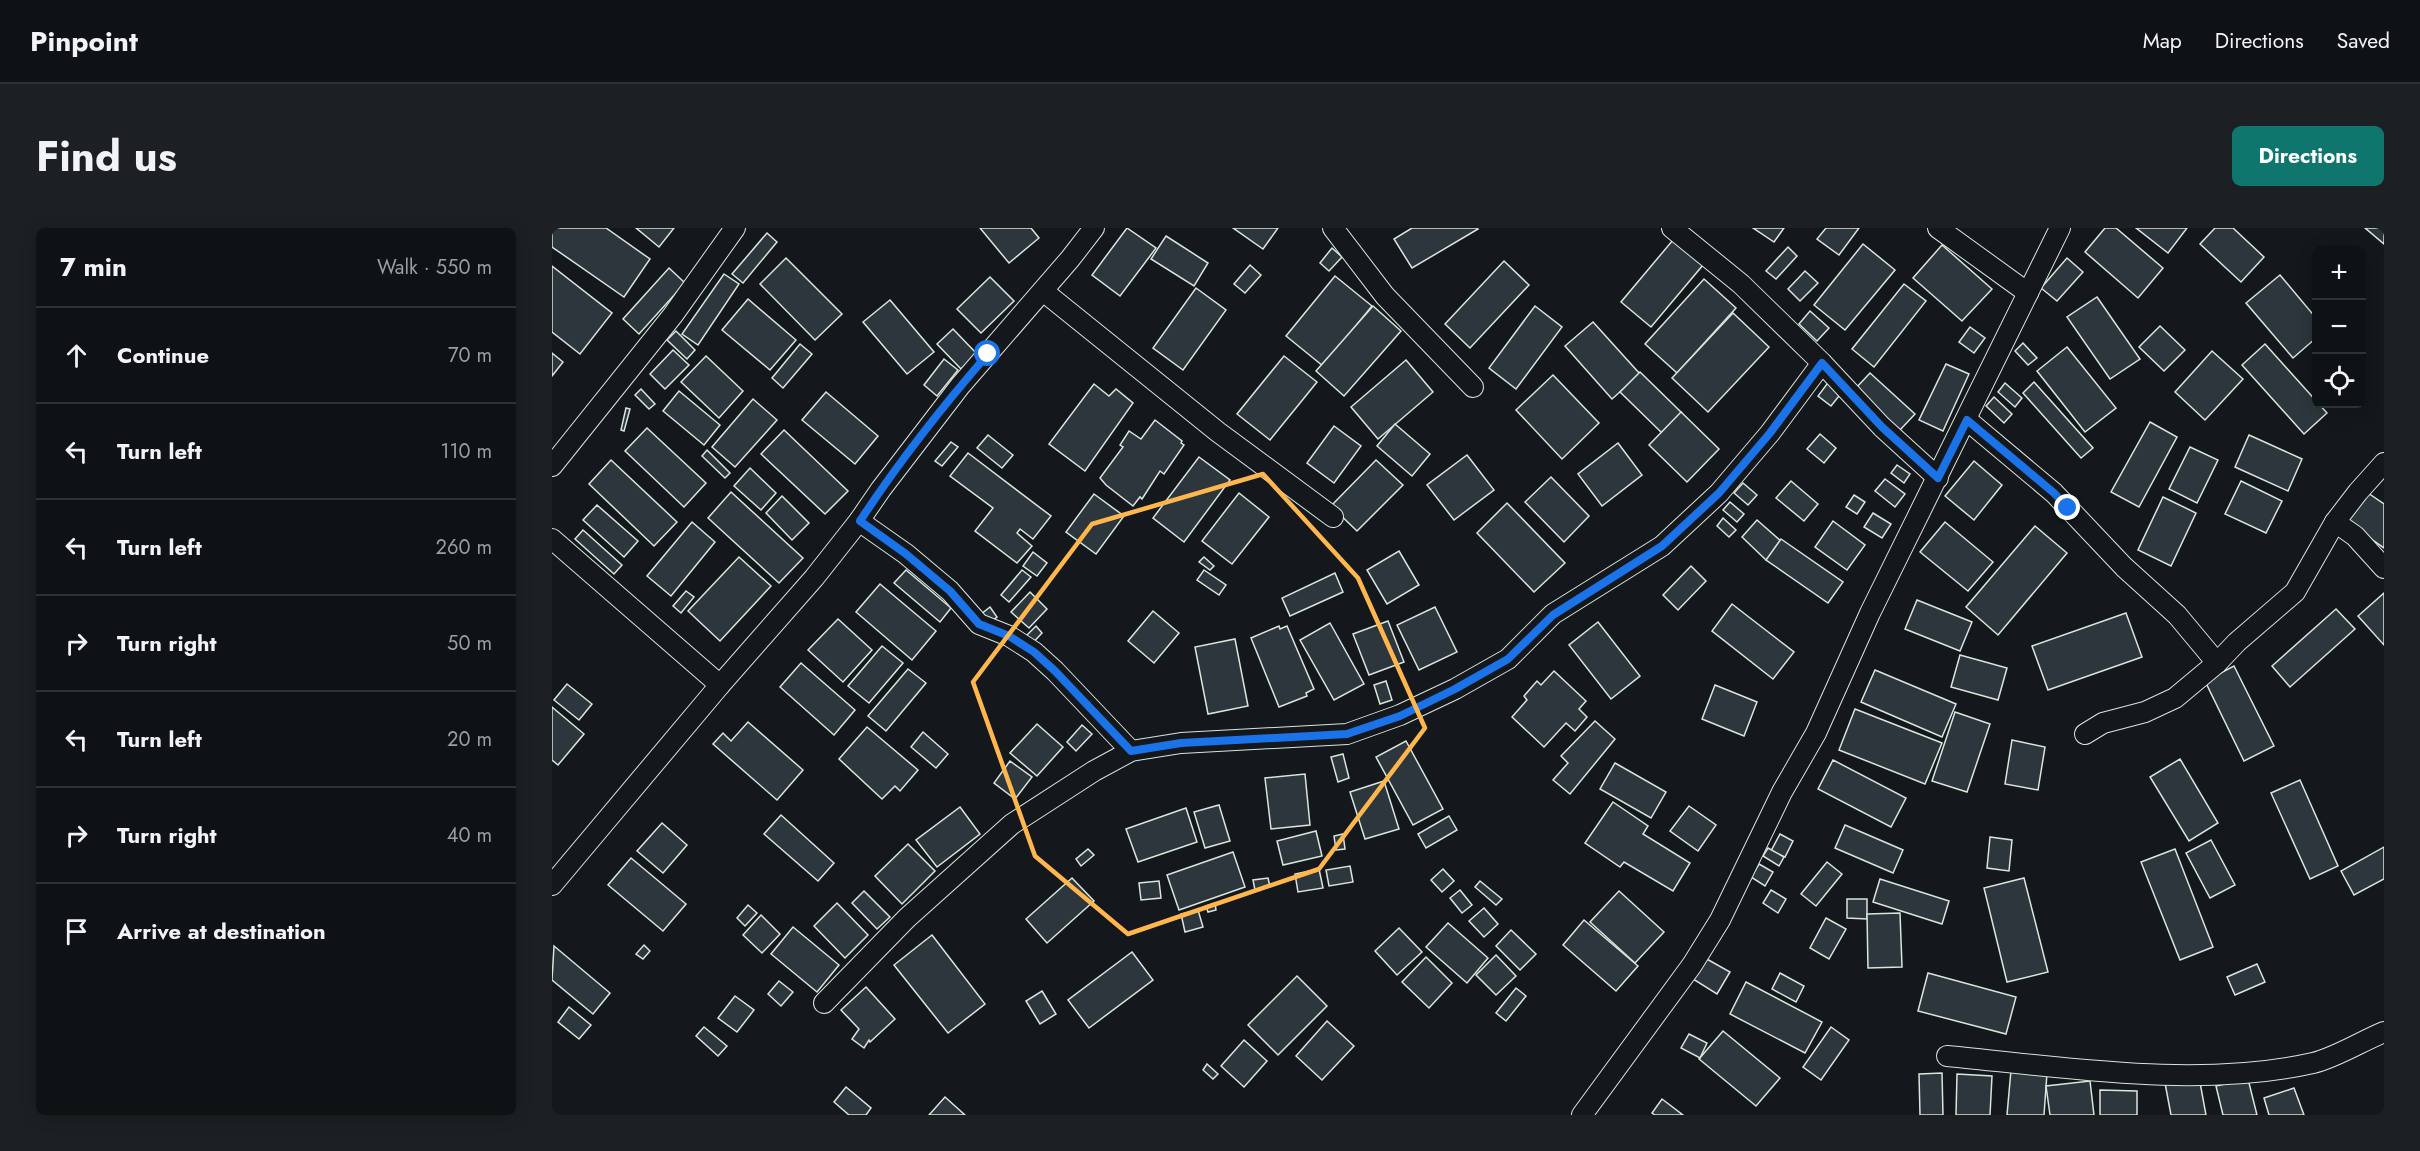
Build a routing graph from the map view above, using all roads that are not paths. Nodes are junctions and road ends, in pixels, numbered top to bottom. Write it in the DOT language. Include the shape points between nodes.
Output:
graph roads {
  1 [pos="735,228"];
  2 [pos="1094,228"];
  3 [pos="1333,228"];
  4 [pos="1672,228"];
  5 [pos="1938,228"];
  6 [pos="2060,228"];
  7 [pos="1042,291"];
  8 [pos="2028,293"];
  9 [pos="1822,363"];
  10 [pos="1473,387"];
  11 [pos="1967,420"];
  12 [pos="2384,464"];
  13 [pos="552,466"];
  14 [pos="1938,478"];
  15 [pos="1333,517"];
  16 [pos="860,521"];
  17 [pos="2335,522"];
  18 [pos="552,539"];
  19 [pos="2384,568"];
  20 [pos="2217,663"];
  21 [pos="720,685"];
  22 [pos="2085,734"];
  23 [pos="1131,751"];
  24 [pos="552,885"];
  25 [pos="824,1003"];
  26 [pos="2384,1032"];
  27 [pos="1947,1056"];
  28 [pos="1582,1115"];
  1 -- 13 [label="street" via="674,315"];
  2 -- 7 [label="street"];
  3 -- 10 [label="street" via="1385,296"];
  4 -- 9 [label="street" via="1741,284"];
  5 -- 8 [label="street"];
  6 -- 8 [label="street"];
  7 -- 15 [label="street" via="1218,432"];
  7 -- 16 [label="street" via="960,386"];
  8 -- 11 [label="street"];
  9 -- 14 [label="street" via="1882,427"];
  9 -- 23 [label="street" via="1719,493 1662,546 1553,615 1508,659 1455,689 1400,716 1347,734 1181,743"];
  11 -- 14 [label="street"];
  11 -- 20 [label="street" via="2054,493 2176,615"];
  12 -- 17 [label="street"];
  14 -- 28 [label="street" via="1870,613 1816,733 1782,792 1720,920 1692,966"];
  16 -- 21 [label="street"];
  16 -- 23 [label="street" via="950,591 979,624 1034,652"];
  17 -- 19 [label="street" via="2355,536"];
  17 -- 20 [label="street" via="2295,592"];
  18 -- 21 [label="street"];
  20 -- 22 [label="street" via="2175,698 2145,712 2103,723"];
  21 -- 24 [label="street"];
  23 -- 25 [label="street" via="1012,824 907,918"];
  26 -- 27 [label="street" via="2314,1062 2233,1074 2147,1074"];
}
